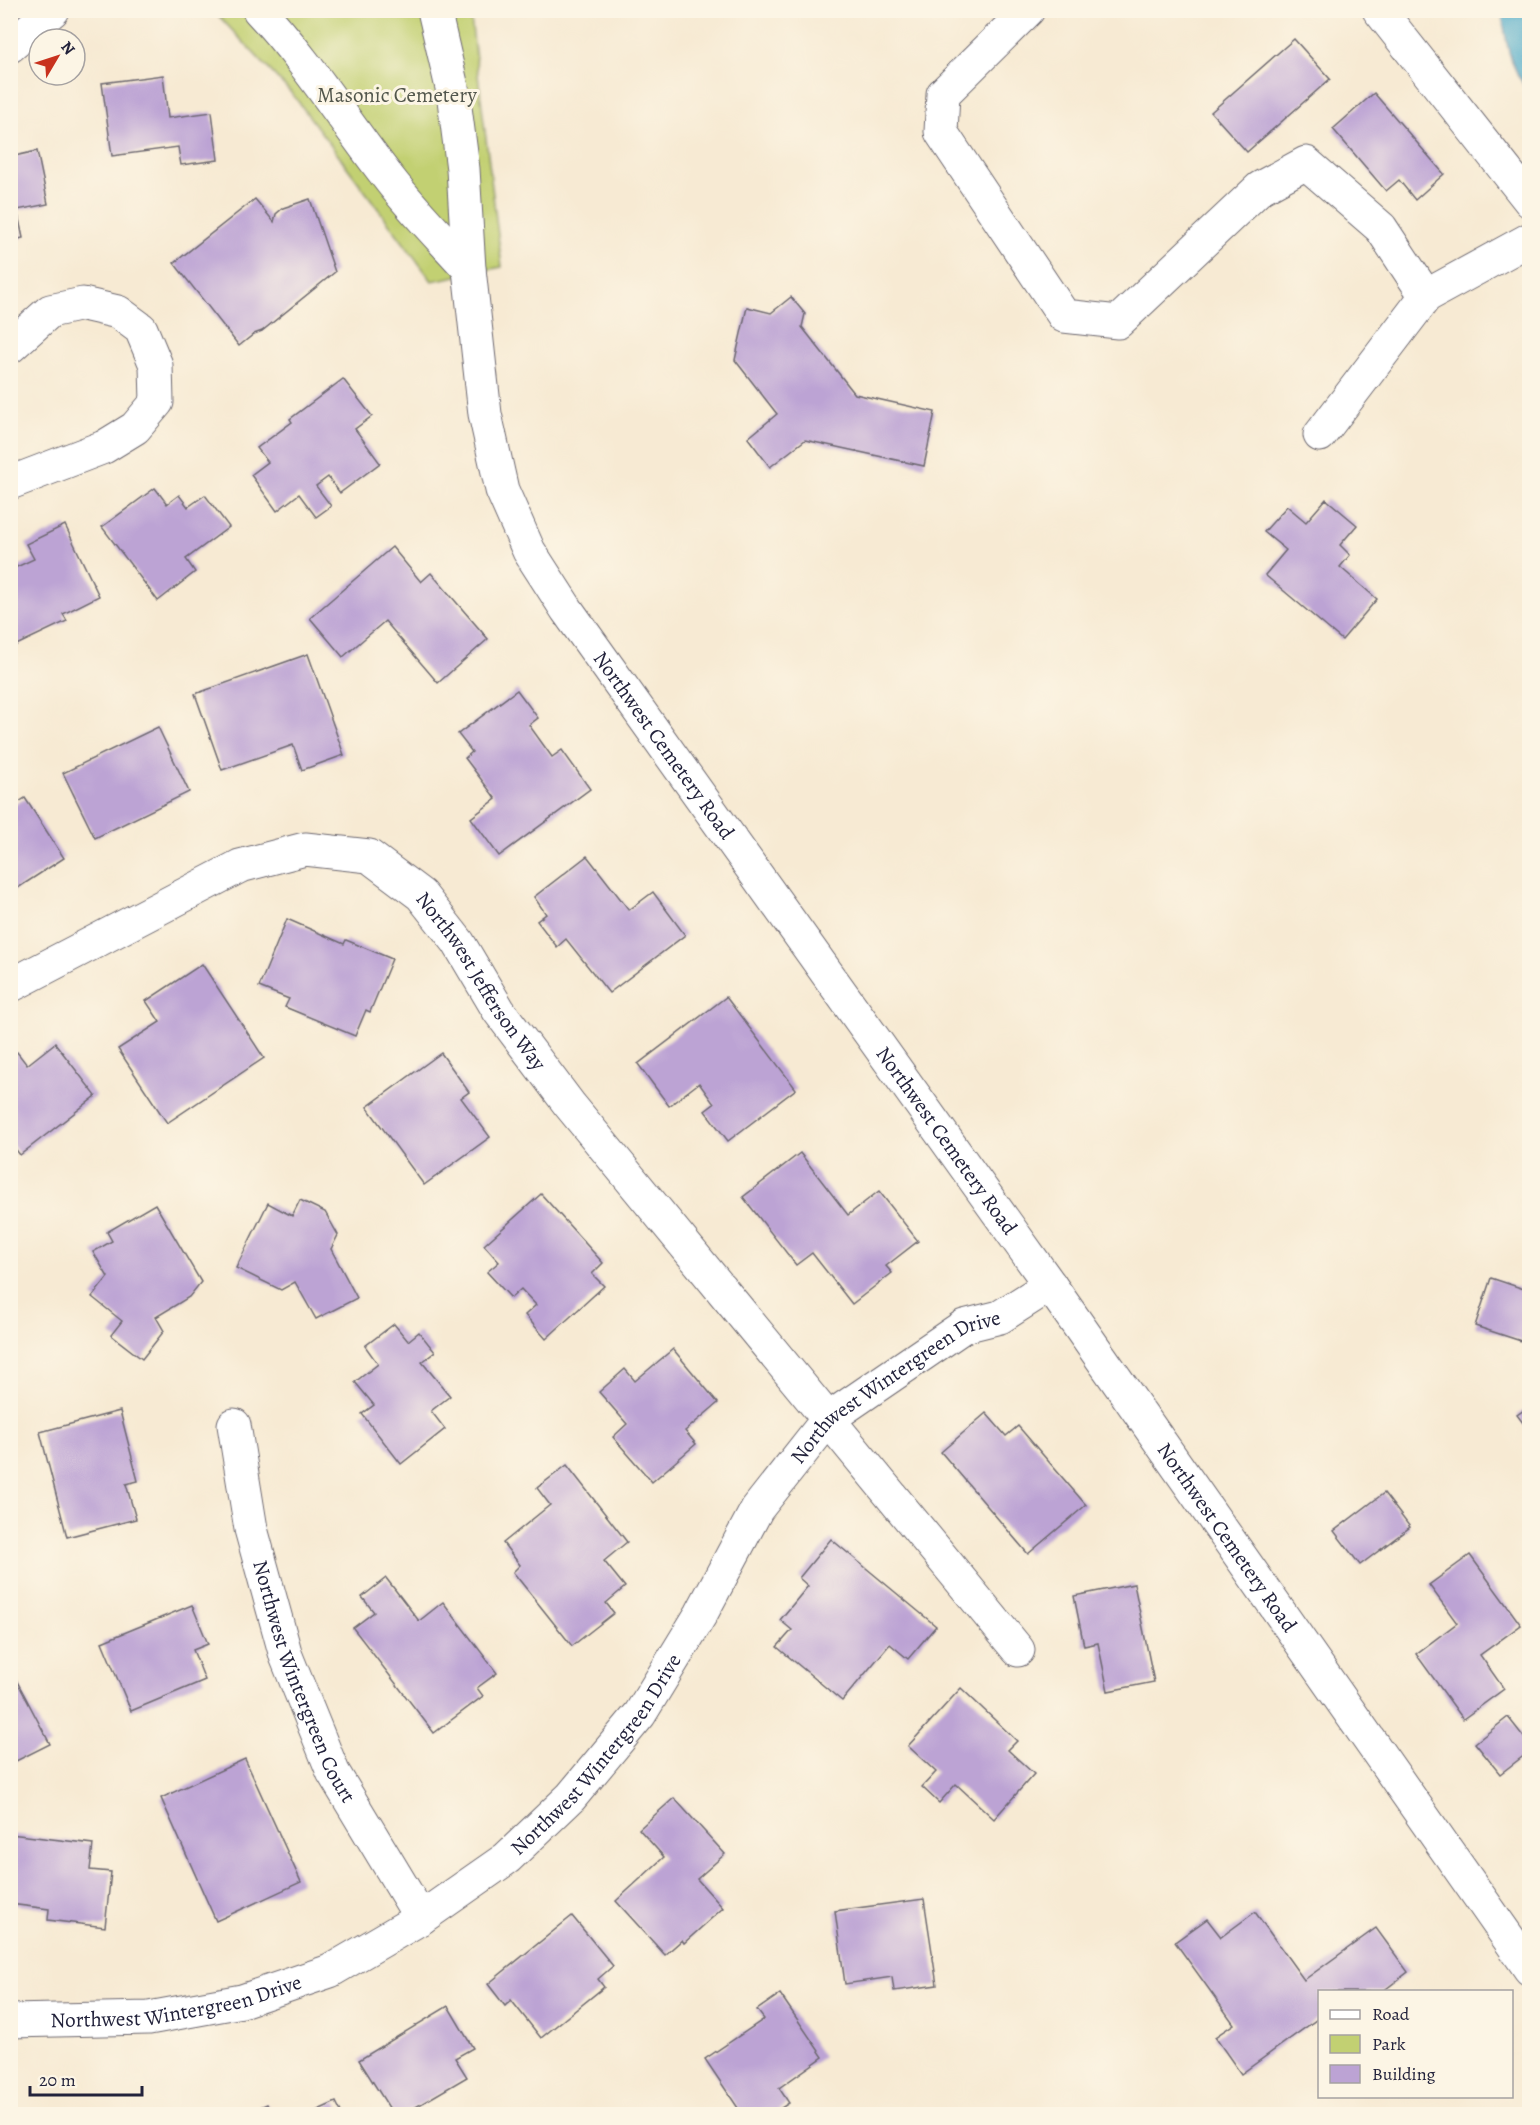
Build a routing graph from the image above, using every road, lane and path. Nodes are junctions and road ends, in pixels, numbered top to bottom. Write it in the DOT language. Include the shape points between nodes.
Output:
graph roads {
  1 [pos="53,10"];
  2 [pos="259,10"];
  3 [pos="434,10"];
  4 [pos="1028,10"];
  5 [pos="1379,10"];
  6 [pos="10,46"];
  7 [pos="1530,201"];
  8 [pos="1530,238"];
  9 [pos="469,269"];
  10 [pos="1425,296"];
  11 [pos="10,347"];
  12 [pos="1320,435"];
  13 [pos="10,483"];
  14 [pos="10,986"];
  15 [pos="1050,1285"];
  16 [pos="828,1419"];
  17 [pos="234,1425"];
  18 [pos="1018,1650"];
  19 [pos="421,1918"];
  20 [pos="1530,1969"];
  21 [pos="10,2021"];
  1 -- 6 [label="street"];
  2 -- 9 [label="street" via="316,79 391,182"];
  3 -- 9 [label="street, Northwest Cemetery Road" via="453,92 463,169"];
  4 -- 10 [label="street" via="943,94 941,132 1064,316 1118,322 1260,188 1306,163 1381,228"];
  5 -- 7 [label="street"];
  8 -- 10 [label="street"];
  9 -- 15 [label="street, Northwest Cemetery Road" via="485,414 502,490 529,551 649,727"];
  10 -- 12 [label="street"];
  11 -- 13 [label="street" via="50,311 83,304 118,312 141,330 156,364 157,402 135,428 104,447"];
  14 -- 16 [label="street, Northwest Jefferson Way" via="240,866 305,849 369,856 421,895 458,942 499,1011 569,1104"];
  15 -- 16 [label="street, Northwest Wintergreen Drive" via="1000,1317 964,1326"];
  15 -- 20 [label="street, Northwest Cemetery Road"];
  16 -- 18 [label="street, Northwest Jefferson Way"];
  16 -- 19 [label="street, Northwest Wintergreen Drive" via="757,1509 702,1614 640,1714 571,1797 507,1858"];
  17 -- 19 [label="street, Northwest Wintergreen Court" via="251,1529 286,1656 333,1772"];
  19 -- 21 [label="street, Northwest Wintergreen Drive" via="330,1971 242,2001 149,2018"];
}
